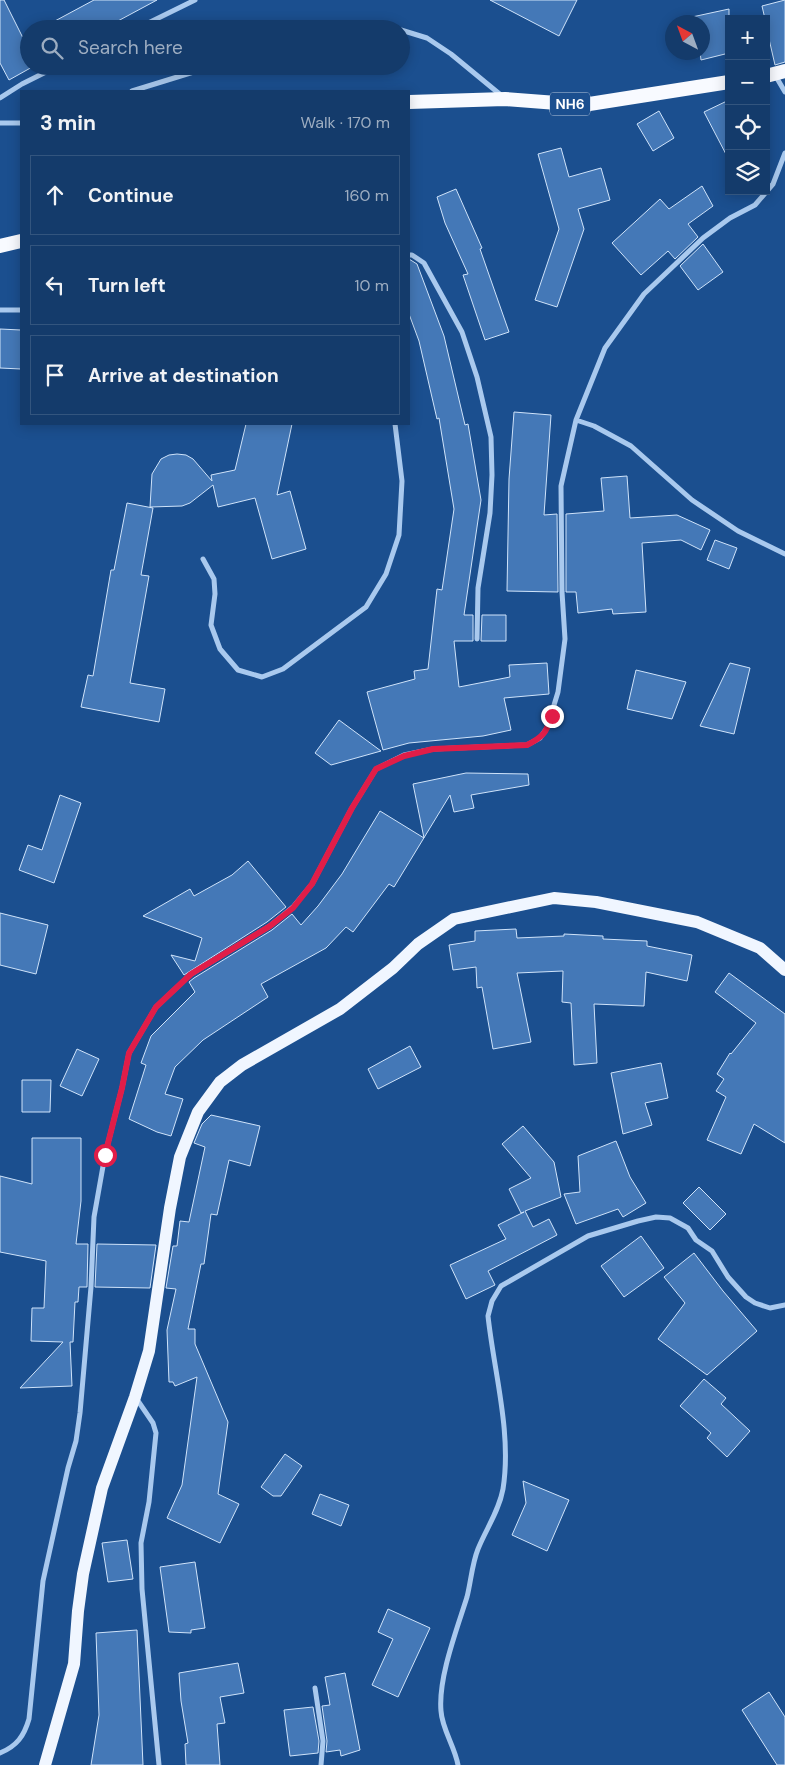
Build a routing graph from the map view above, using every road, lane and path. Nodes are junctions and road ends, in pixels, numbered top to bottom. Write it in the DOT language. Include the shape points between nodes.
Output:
graph roads {
  1 [pos="195,0"];
  2 [pos="154,20"];
  3 [pos="410,33"];
  4 [pos="775,74"];
  5 [pos="40,75"];
  6 [pos="184,75"];
  7 [pos="725,83"];
  8 [pos="135,90"];
  9 [pos="785,92"];
  10 [pos="0,98"];
  11 [pos="505,99"];
  12 [pos="410,102"];
  13 [pos="0,123"];
  14 [pos="20,123"];
  15 [pos="785,153"];
  16 [pos="20,241"];
  17 [pos="0,246"];
  18 [pos="410,255"];
  19 [pos="0,310"];
  20 [pos="20,310"];
  21 [pos="576,420"];
  22 [pos="395,425"];
  23 [pos="785,554"];
  24 [pos="203,559"];
  25 [pos="477,639"];
  26 [pos="785,970"];
  27 [pos="785,1305"];
  28 [pos="135,1397"];
  29 [pos="315,1688"];
  30 [pos="0,1753"];
  31 [pos="45,1765"];
  32 [pos="158,1765"];
  33 [pos="321,1765"];
  34 [pos="458,1765"];
  1 -- 2 [label="street"];
  3 -- 11 [label="street" via="427,38 451,54"];
  4 -- 9 [label="street"];
  5 -- 10 [label="street"];
  6 -- 8 [label="street"];
  7 -- 11 [label="highway, NH6" via="583,105"];
  11 -- 12 [label="highway, NH6"];
  13 -- 14 [label="street"];
  15 -- 21 [label="street" via="773,184 755,205 703,238 644,294 605,348"];
  16 -- 17 [label="highway"];
  18 -- 25 [label="street" via="424,263 462,332 477,376 491,437 490,513 478,588"];
  19 -- 20 [label="street"];
  21 -- 23 [label="street" via="631,446 692,500 738,531"];
  21 -- 30 [label="street" via="561,486 565,639 552,716 540,738 527,745 433,749 404,756 376,769 312,884 293,908 270,926 191,974 156,1007 129,1053 94,1217 80,1413 43,1581 29,1719 25,1733 17,1743"];
  22 -- 24 [label="street" via="402,482 399,535 386,574 366,607 283,669 262,677 238,670 220,650 211,624 214,579"];
  26 -- 28 [label="main road" via="760,948 697,922 596,902 554,898 454,919 418,944 340,1009 242,1065 220,1082 198,1112 180,1158 149,1351"];
  27 -- 34 [label="street" via="770,1308 746,1297 728,1277 712,1251 696,1240 688,1228 670,1218 656,1217 588,1236 501,1286 492,1300 488,1316 505,1442 502,1492 478,1549 441,1688 441,1712"];
  28 -- 31 [label="main road" via="102,1488 93,1524 83,1574 74,1664"];
  28 -- 32 [label="street" via="156,1433 141,1543 142,1589"];
  29 -- 33 [label="street" via="323,1741"];
}
